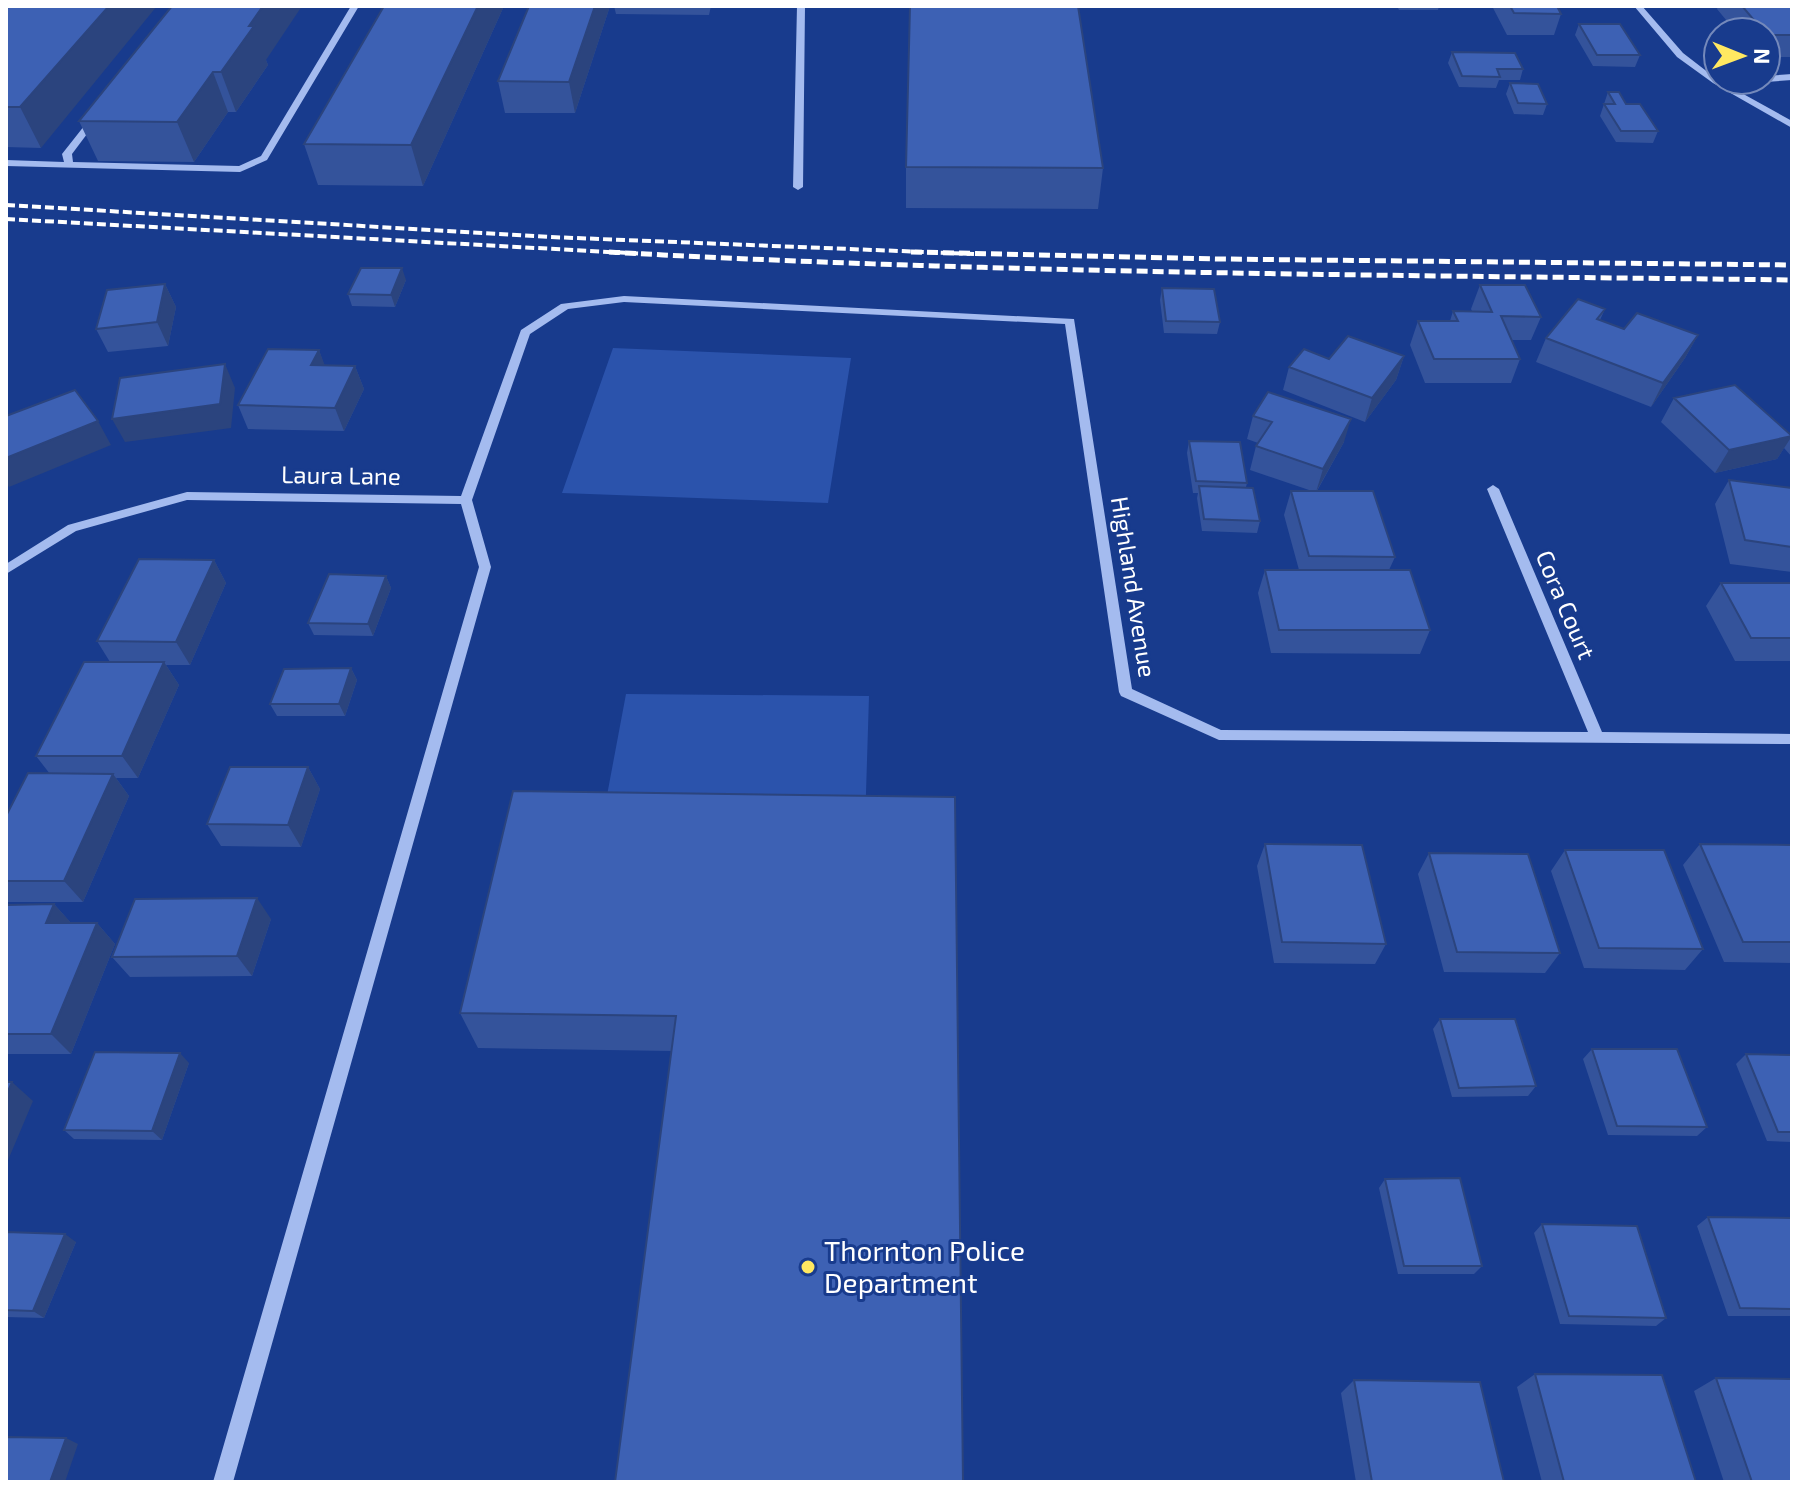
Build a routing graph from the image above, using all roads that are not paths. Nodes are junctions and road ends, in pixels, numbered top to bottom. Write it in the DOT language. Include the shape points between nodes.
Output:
graph roads {
  1 [pos="355,6"];
  2 [pos="801,6"];
  3 [pos="1638,6"];
  4 [pos="1702,71"];
  5 [pos="1742,96"];
  6 [pos="106,105"];
  7 [pos="1792,125"];
  8 [pos="6,163"];
  9 [pos="69,165"];
  10 [pos="798,187"];
  11 [pos="1493,489"];
  12 [pos="466,500"];
  13 [pos="6,570"];
  14 [pos="1597,738"];
  15 [pos="1792,739"];
  16 [pos="223,1482"];
  1 -- 9 [label="street" via="264,158 240,169"];
  2 -- 10 [label="street"];
  3 -- 4 [label="street" via="1680,55"];
  5 -- 7 [label="street"];
  6 -- 9 [label="street" via="67,154"];
  8 -- 9 [label="street"];
  11 -- 14 [label="street, Cora Court"];
  12 -- 13 [label="street, Laura Lane" via="187,496 72,528"];
  12 -- 14 [label="street, Highland Avenue" via="525,332 565,306 624,299 1070,321 1126,692 1219,735"];
  12 -- 16 [label="street" via="485,567"];
  14 -- 15 [label="street, Highland Avenue"];
}
